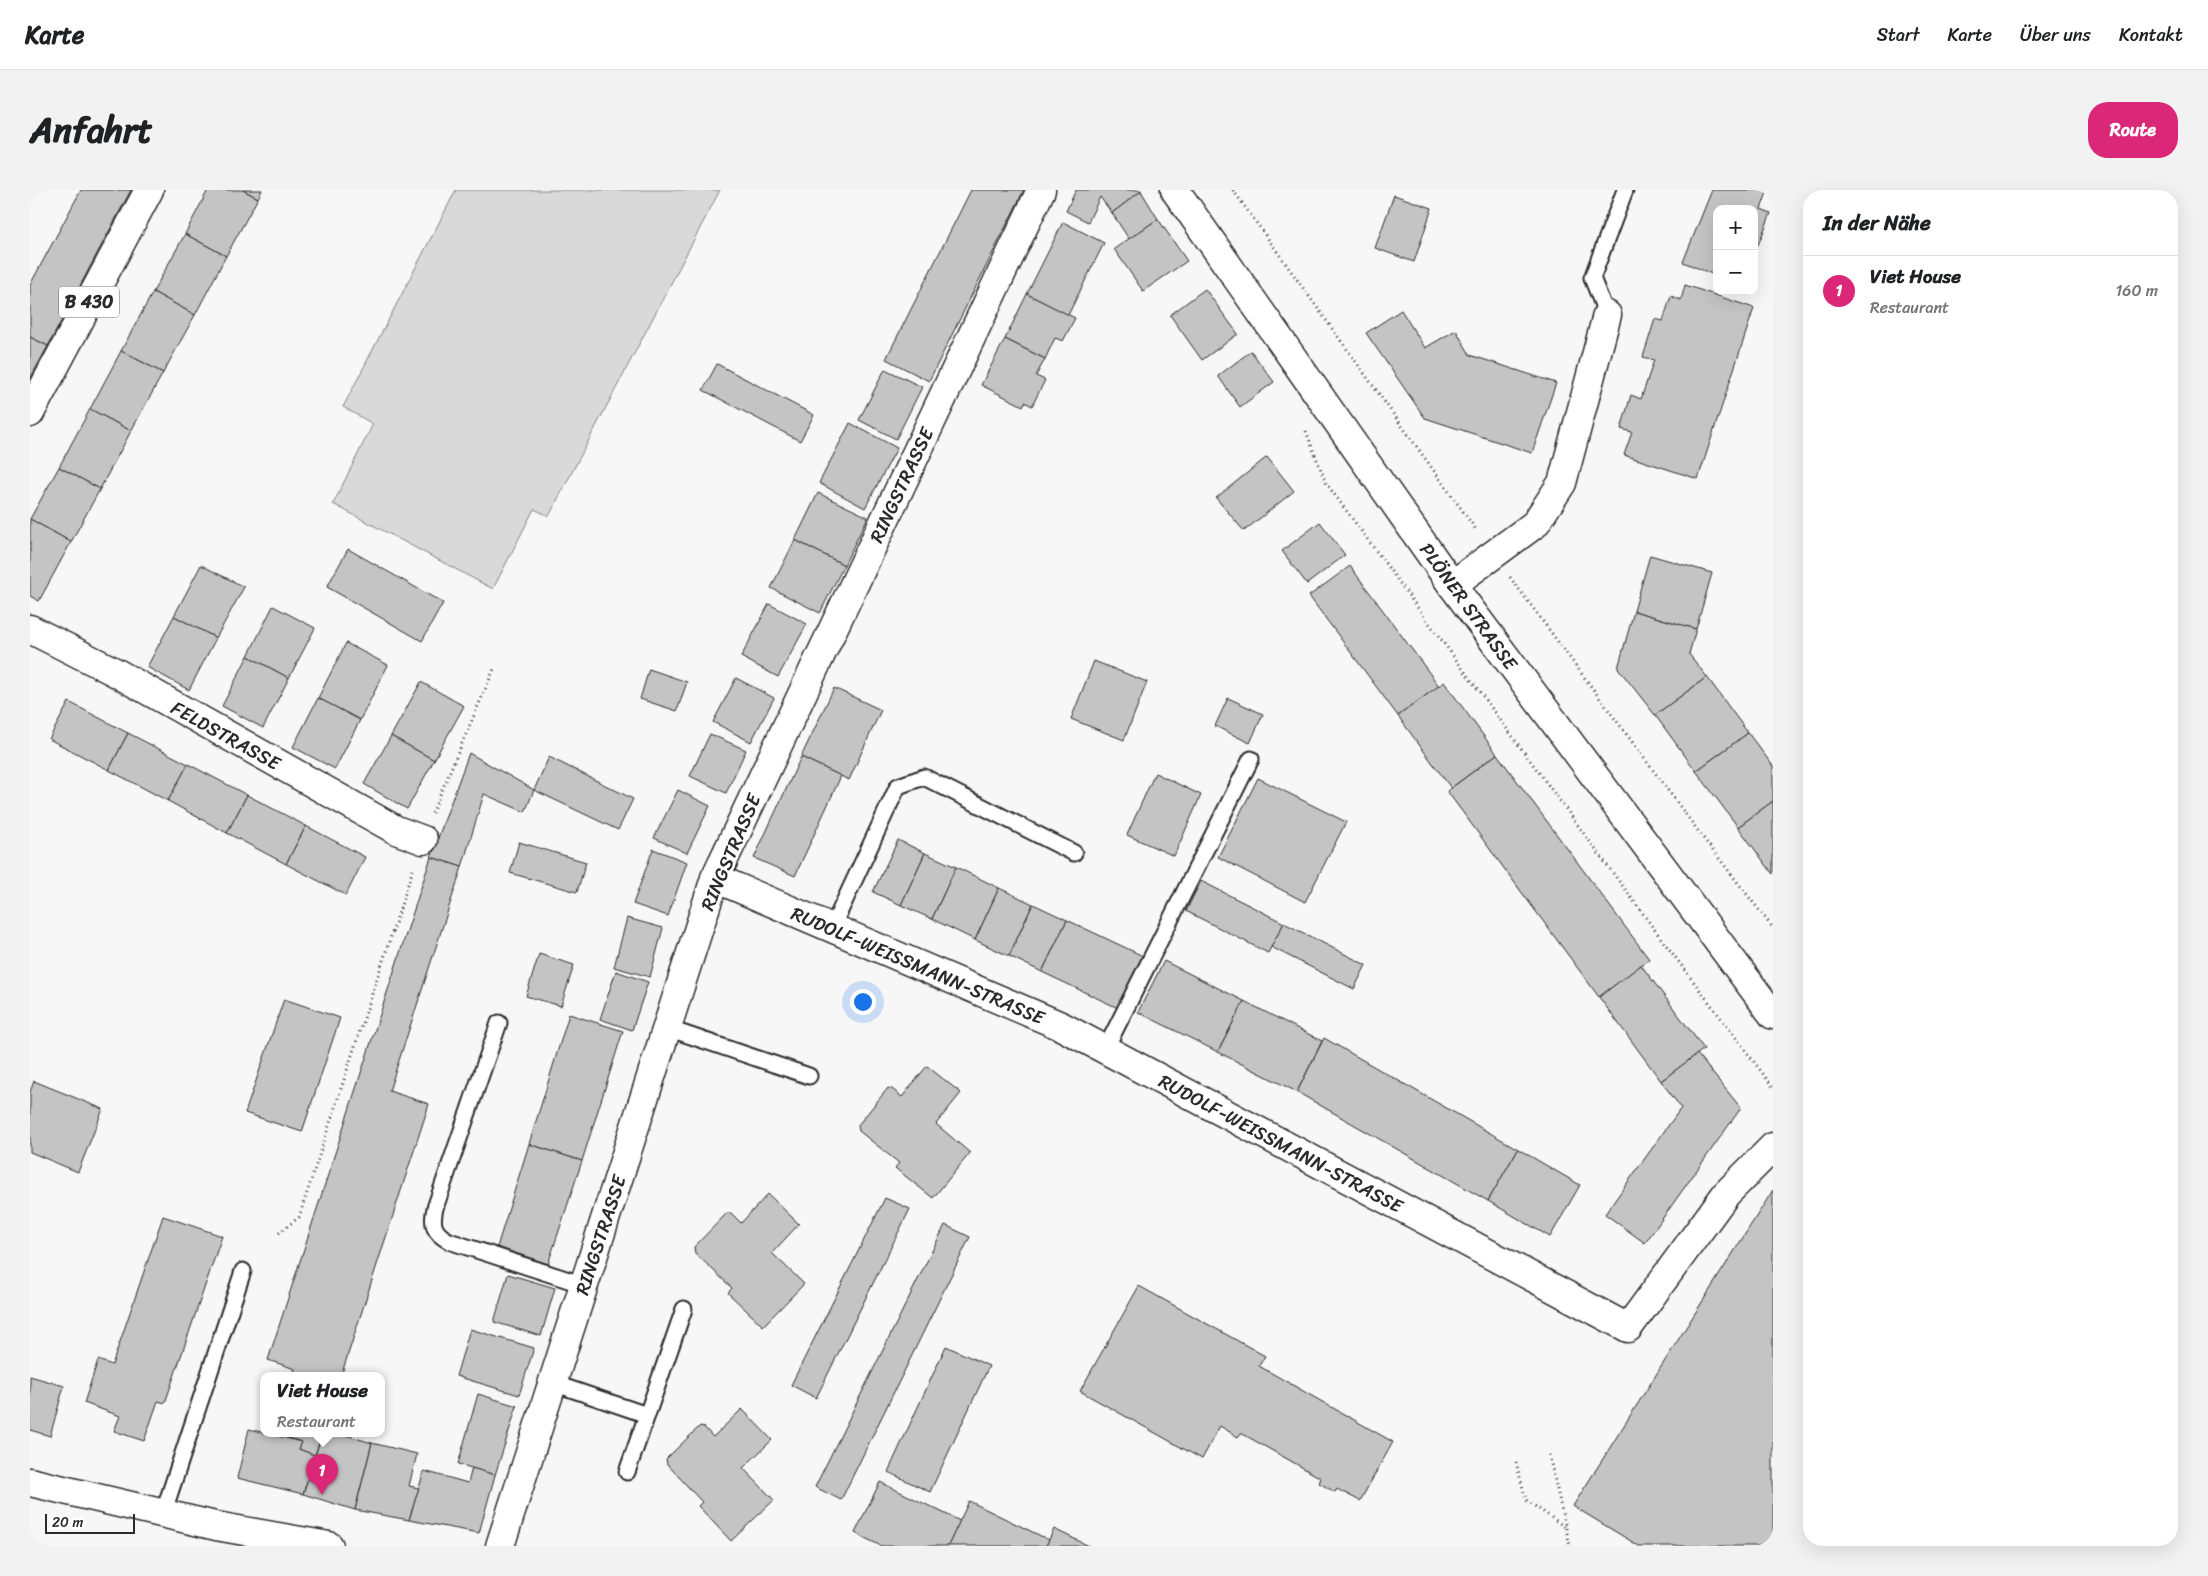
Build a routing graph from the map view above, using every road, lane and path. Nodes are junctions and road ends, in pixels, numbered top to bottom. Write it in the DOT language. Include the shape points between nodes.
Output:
graph roads {
  1 [pos="149,190"];
  2 [pos="1041,190"];
  3 [pos="1176,190"];
  4 [pos="1624,190"];
  5 [pos="1607,315"];
  6 [pos="30,413"];
  7 [pos="1303,423"];
  8 [pos="1452,585"];
  9 [pos="30,628"];
  10 [pos="494,669"];
  11 [pos="1251,759"];
  12 [pos="423,840"];
  13 [pos="1074,853"];
  14 [pos="715,878"];
  15 [pos="832,928"];
  16 [pos="1773,1015"];
  17 [pos="499,1023"];
  18 [pos="667,1028"];
  19 [pos="1105,1050"];
  20 [pos="809,1076"];
  21 [pos="1773,1087"];
  22 [pos="1773,1147"];
  23 [pos="280,1233"];
  24 [pos="243,1271"];
  25 [pos="584,1285"];
  26 [pos="684,1309"];
  27 [pos="553,1382"];
  28 [pos="648,1415"];
  29 [pos="1549,1455"];
  30 [pos="1516,1462"];
  31 [pos="627,1472"];
  32 [pos="30,1482"];
  33 [pos="163,1514"];
  34 [pos="1566,1528"];
  35 [pos="329,1546"];
  36 [pos="500,1546"];
  37 [pos="1570,1546"];
  1 -- 6 [label="street, B 430"];
  2 -- 14 [label="street, RINGSTRASSE"];
  3 -- 8 [label="street, PLÖNER STRASSE"];
  4 -- 5 [label="lane" via="1592,278"];
  5 -- 8 [label="street" via="1562,483 1535,524"];
  7 -- 21 [label="path" via="1326,483"];
  8 -- 16 [label="street, PLÖNER STRASSE"];
  9 -- 12 [label="street, FELDSTRASSE" via="115,672 396,830"];
  10 -- 12 [label="path"];
  11 -- 19 [label="lane"];
  12 -- 23 [label="path" via="299,1217"];
  13 -- 15 [label="lane" via="924,777 898,786"];
  14 -- 15 [label="street, RUDOLF-WEISSMANN-STRASSE"];
  14 -- 18 [label="street, RINGSTRASSE"];
  15 -- 19 [label="street, RUDOLF-WEISSMANN-STRASSE" via="1062,1026"];
  17 -- 25 [label="lane" via="435,1208 434,1228 439,1236 449,1241"];
  18 -- 20 [label="lane"];
  18 -- 25 [label="street, RINGSTRASSE"];
  19 -- 22 [label="street, RUDOLF-WEISSMANN-STRASSE" via="1628,1328 1726,1194"];
  24 -- 33 [label="lane"];
  25 -- 27 [label="street, RINGSTRASSE"];
  26 -- 28 [label="lane"];
  27 -- 28 [label="lane"];
  27 -- 36 [label="street, RINGSTRASSE"];
  28 -- 31 [label="lane"];
  29 -- 34 [label="path"];
  30 -- 34 [label="path" via="1526,1500"];
  32 -- 33 [label="street"];
  33 -- 35 [label="street"];
  34 -- 37 [label="path"];
}
